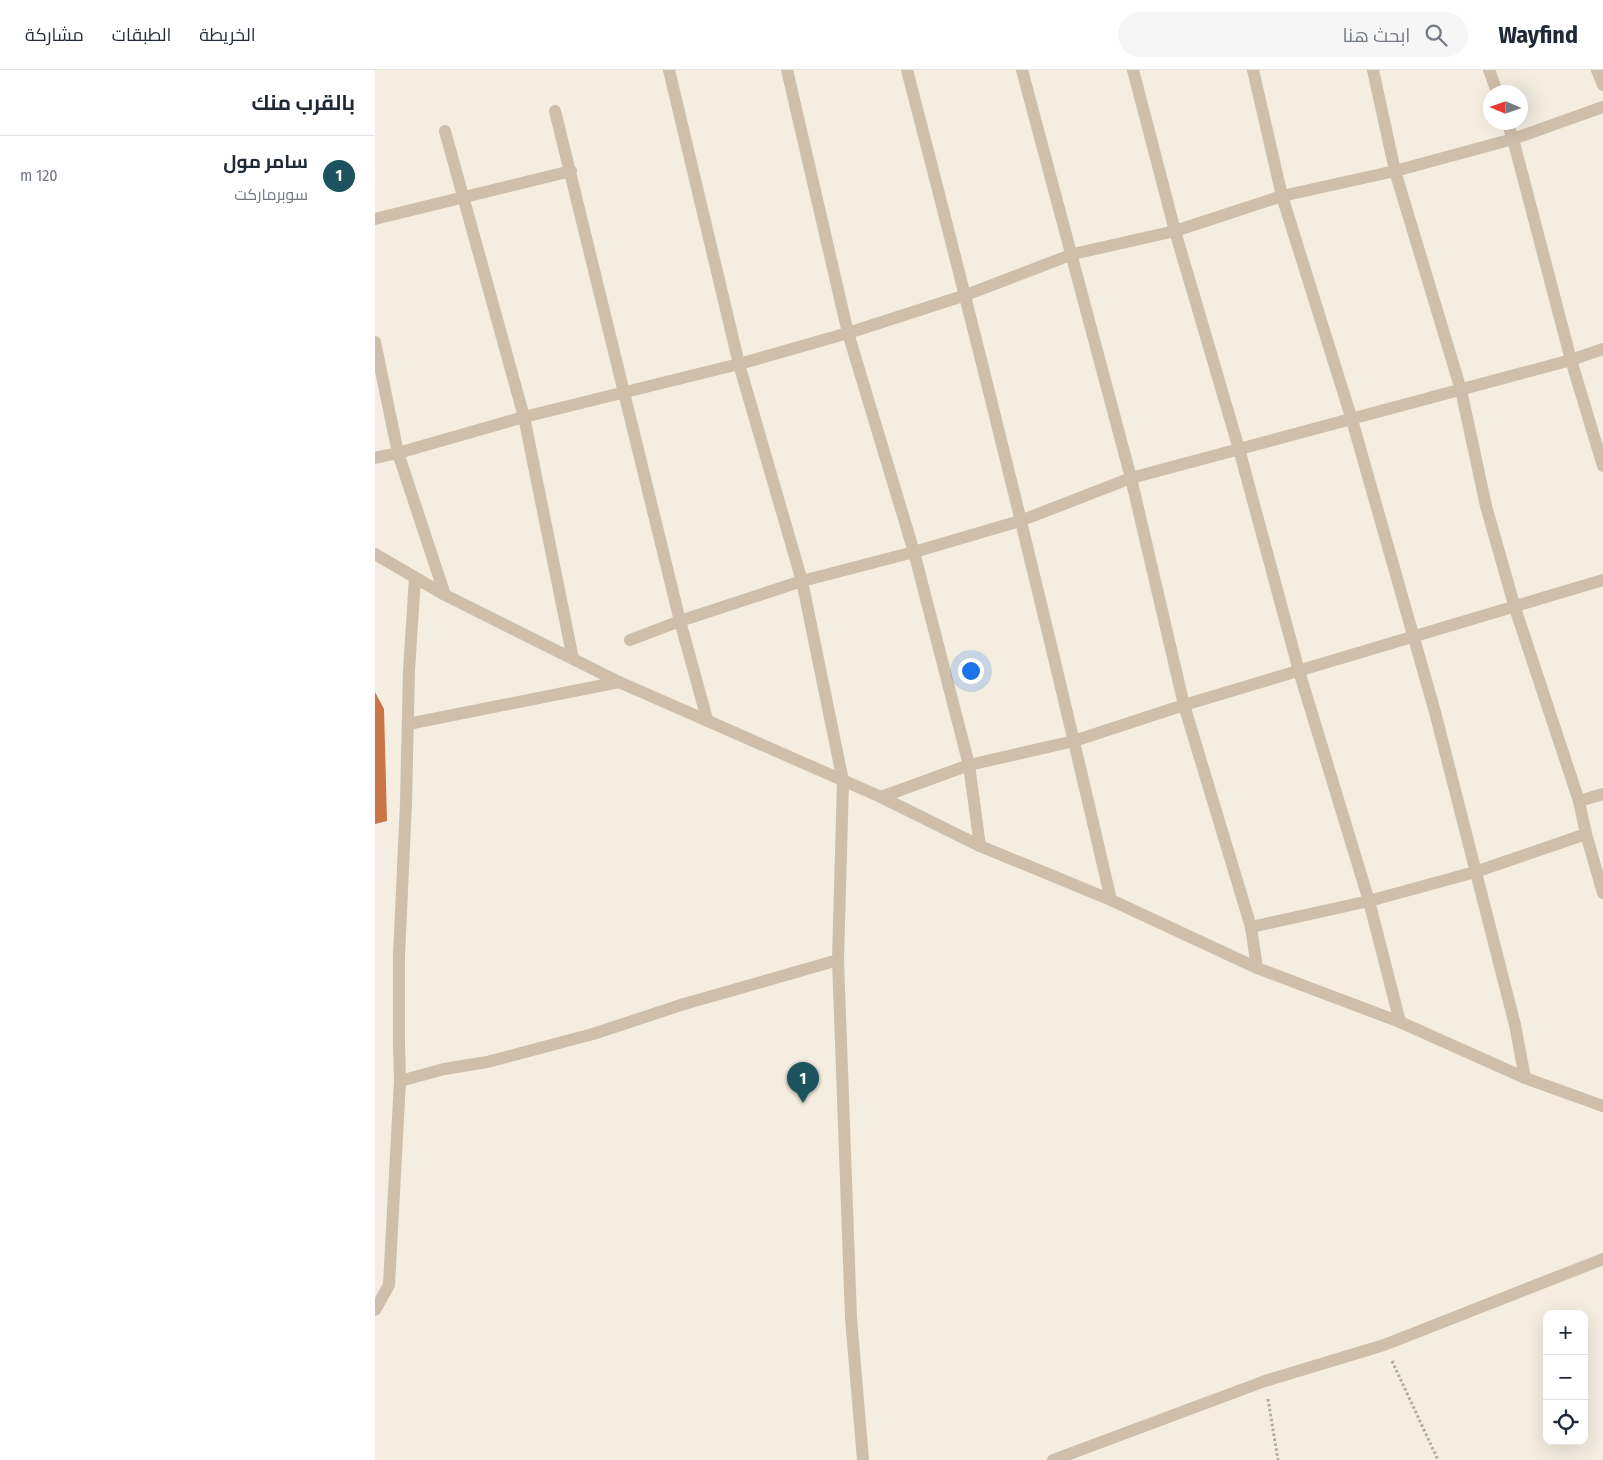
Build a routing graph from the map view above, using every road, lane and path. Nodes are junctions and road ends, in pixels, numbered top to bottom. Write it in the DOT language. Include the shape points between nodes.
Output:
graph roads {
  1 [pos="669,70"];
  2 [pos="787,70"];
  3 [pos="907,70"];
  4 [pos="1022,70"];
  5 [pos="1133,70"];
  6 [pos="1253,70"];
  7 [pos="1373,70"];
  8 [pos="1489,70"];
  9 [pos="1597,70"];
  10 [pos="1494,85"];
  11 [pos="1603,85"];
  12 [pos="1603,107"];
  13 [pos="555,110"];
  14 [pos="1510,130"];
  15 [pos="445,131"];
  16 [pos="1513,139"];
  17 [pos="571,171"];
  18 [pos="1395,171"];
  19 [pos="1282,196"];
  20 [pos="463,197"];
  21 [pos="375,218"];
  22 [pos="1175,231"];
  23 [pos="1073,254"];
  24 [pos="966,295"];
  25 [pos="848,333"];
  26 [pos="375,342"];
  27 [pos="1603,349"];
  28 [pos="1571,360"];
  29 [pos="739,364"];
  30 [pos="1461,390"];
  31 [pos="625,392"];
  32 [pos="524,417"];
  33 [pos="1351,420"];
  34 [pos="1239,449"];
  35 [pos="398,454"];
  36 [pos="375,458"];
  37 [pos="1603,466"];
  38 [pos="1131,478"];
  39 [pos="1020,521"];
  40 [pos="913,552"];
  41 [pos="375,554"];
  42 [pos="415,578"];
  43 [pos="1603,580"];
  44 [pos="802,581"];
  45 [pos="445,595"];
  46 [pos="1515,608"];
  47 [pos="681,621"];
  48 [pos="1415,637"];
  49 [pos="630,640"];
  50 [pos="573,659"];
  51 [pos="1299,671"];
  52 [pos="619,682"];
  53 [pos="1185,705"];
  54 [pos="707,719"];
  55 [pos="408,724"];
  56 [pos="1075,741"];
  57 [pos="969,765"];
  58 [pos="843,781"];
  59 [pos="1603,794"];
  60 [pos="881,797"];
  61 [pos="1579,801"];
  62 [pos="1586,834"];
  63 [pos="980,846"];
  64 [pos="1475,872"];
  65 [pos="1603,893"];
  66 [pos="1111,900"];
  67 [pos="1369,901"];
  68 [pos="1251,928"];
  69 [pos="838,960"];
  70 [pos="1257,968"];
  71 [pos="1400,1022"];
  72 [pos="1525,1078"];
  73 [pos="400,1081"];
  74 [pos="1603,1106"];
  75 [pos="1603,1259"];
  76 [pos="375,1310"];
  77 [pos="1384,1345"];
  78 [pos="1265,1381"];
  79 [pos="863,1460"];
  80 [pos="1053,1460"];
  81 [pos="1278,1460"];
  82 [pos="1438,1460"];
  1 -- 29 [label="street"];
  2 -- 25 [label="street"];
  3 -- 24 [label="street"];
  4 -- 23 [label="street"];
  5 -- 22 [label="street"];
  6 -- 19 [label="street"];
  7 -- 18 [label="street"];
  8 -- 10 [label="street"];
  9 -- 11 [label="street"];
  12 -- 16 [label="street"];
  13 -- 17 [label="street"];
  14 -- 16 [label="street"];
  15 -- 20 [label="street"];
  16 -- 18 [label="street"];
  16 -- 28 [label="street"];
  17 -- 20 [label="street"];
  17 -- 31 [label="street"];
  18 -- 19 [label="street"];
  18 -- 30 [label="street"];
  19 -- 22 [label="street"];
  19 -- 33 [label="street"];
  20 -- 21 [label="street"];
  20 -- 32 [label="street"];
  22 -- 23 [label="street"];
  22 -- 34 [label="street"];
  23 -- 24 [label="street"];
  23 -- 38 [label="street"];
  24 -- 25 [label="street"];
  24 -- 39 [label="street"];
  25 -- 29 [label="street"];
  25 -- 40 [label="street"];
  26 -- 35 [label="street"];
  27 -- 28 [label="street"];
  28 -- 30 [label="street"];
  28 -- 37 [label="street"];
  29 -- 31 [label="street"];
  29 -- 44 [label="street"];
  30 -- 33 [label="street"];
  30 -- 46 [label="street" via="1486,506"];
  31 -- 32 [label="street"];
  31 -- 47 [label="street"];
  32 -- 35 [label="street"];
  32 -- 50 [label="street"];
  33 -- 34 [label="street"];
  33 -- 48 [label="street"];
  34 -- 38 [label="street"];
  34 -- 51 [label="street"];
  35 -- 36 [label="street"];
  35 -- 45 [label="street"];
  38 -- 39 [label="street"];
  38 -- 53 [label="street"];
  39 -- 40 [label="street"];
  39 -- 56 [label="street"];
  40 -- 44 [label="street"];
  40 -- 57 [label="street"];
  41 -- 42 [label="street"];
  42 -- 45 [label="street"];
  42 -- 55 [label="street"];
  43 -- 46 [label="street"];
  44 -- 47 [label="street"];
  44 -- 58 [label="street"];
  45 -- 50 [label="street"];
  46 -- 48 [label="street"];
  46 -- 61 [label="street"];
  47 -- 49 [label="street"];
  47 -- 54 [label="street"];
  48 -- 51 [label="street"];
  48 -- 64 [label="street"];
  50 -- 52 [label="street"];
  51 -- 53 [label="street"];
  51 -- 67 [label="street"];
  52 -- 54 [label="street"];
  52 -- 55 [label="street"];
  53 -- 56 [label="street"];
  53 -- 68 [label="street"];
  54 -- 58 [label="street"];
  55 -- 73 [label="street" via="399,956"];
  56 -- 57 [label="street"];
  56 -- 66 [label="street"];
  57 -- 60 [label="street"];
  57 -- 63 [label="street"];
  58 -- 60 [label="street"];
  58 -- 69 [label="street"];
  59 -- 61 [label="street"];
  60 -- 63 [label="street"];
  61 -- 62 [label="street"];
  62 -- 64 [label="street"];
  62 -- 65 [label="street"];
  63 -- 66 [label="street"];
  64 -- 67 [label="street"];
  64 -- 72 [label="street" via="1515,1025"];
  66 -- 70 [label="street"];
  67 -- 68 [label="street"];
  67 -- 71 [label="street"];
  68 -- 70 [label="street"];
  69 -- 73 [label="street" via="593,1034"];
  69 -- 79 [label="street" via="851,1318"];
  70 -- 71 [label="street"];
  71 -- 72 [label="street"];
  72 -- 74 [label="street"];
  73 -- 76 [label="street" via="389,1286"];
  75 -- 77 [label="street"];
  77 -- 78 [label="street"];
  77 -- 82 [label="path"];
  78 -- 80 [label="street"];
  78 -- 81 [label="path"];
}
